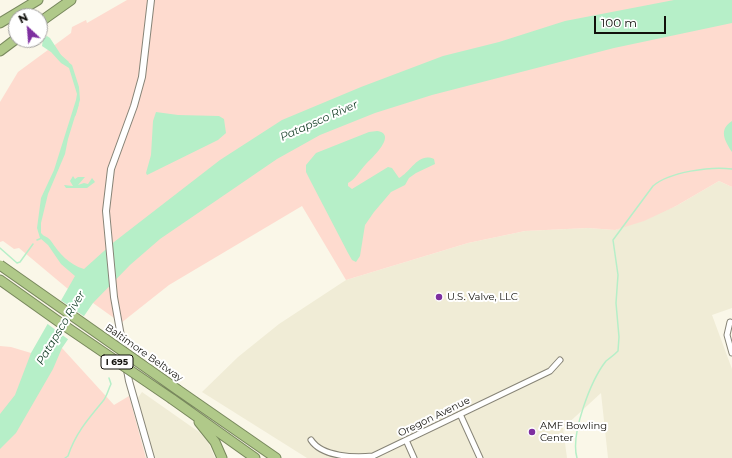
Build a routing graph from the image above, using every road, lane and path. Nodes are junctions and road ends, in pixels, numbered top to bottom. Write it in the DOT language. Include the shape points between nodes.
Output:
graph roads {
  1 [pos="38,0"];
  2 [pos="43,0"];
  3 [pos="71,0"];
  4 [pos="151,0"];
  5 [pos="31,8"];
  6 [pos="48,16"];
  7 [pos="0,23"];
  8 [pos="0,265"];
  9 [pos="0,280"];
  10 [pos="730,322"];
  11 [pos="732,353"];
  12 [pos="560,360"];
  13 [pos="182,406"];
  14 [pos="460,414"];
  15 [pos="311,440"];
  16 [pos="406,440"];
  17 [pos="151,458"];
  18 [pos="222,458"];
  19 [pos="255,458"];
  20 [pos="276,458"];
  21 [pos="414,458"];
  22 [pos="480,458"];
  1 -- 7 [label="highway"];
  2 -- 5 [label="highway"];
  3 -- 6 [label="highway"];
  4 -- 17 [label="street" via="141,83 115,154 106,205 114,297 129,381"];
  8 -- 20 [label="highway, Baltimore Beltway / I 695, bridge"];
  9 -- 13 [label="highway, I 695, bridge"];
  10 -- 11 [label="street" via="727,335"];
  12 -- 14 [label="street, Oregon Avenue" via="550,371"];
  13 -- 18 [label="highway" via="209,435"];
  13 -- 19 [label="highway, I 695"];
  14 -- 16 [label="street, Oregon Avenue"];
  14 -- 22 [label="street"];
  15 -- 16 [label="street, Oregon Avenue" via="322,450 359,458 373,456"];
  16 -- 21 [label="street"];
}
